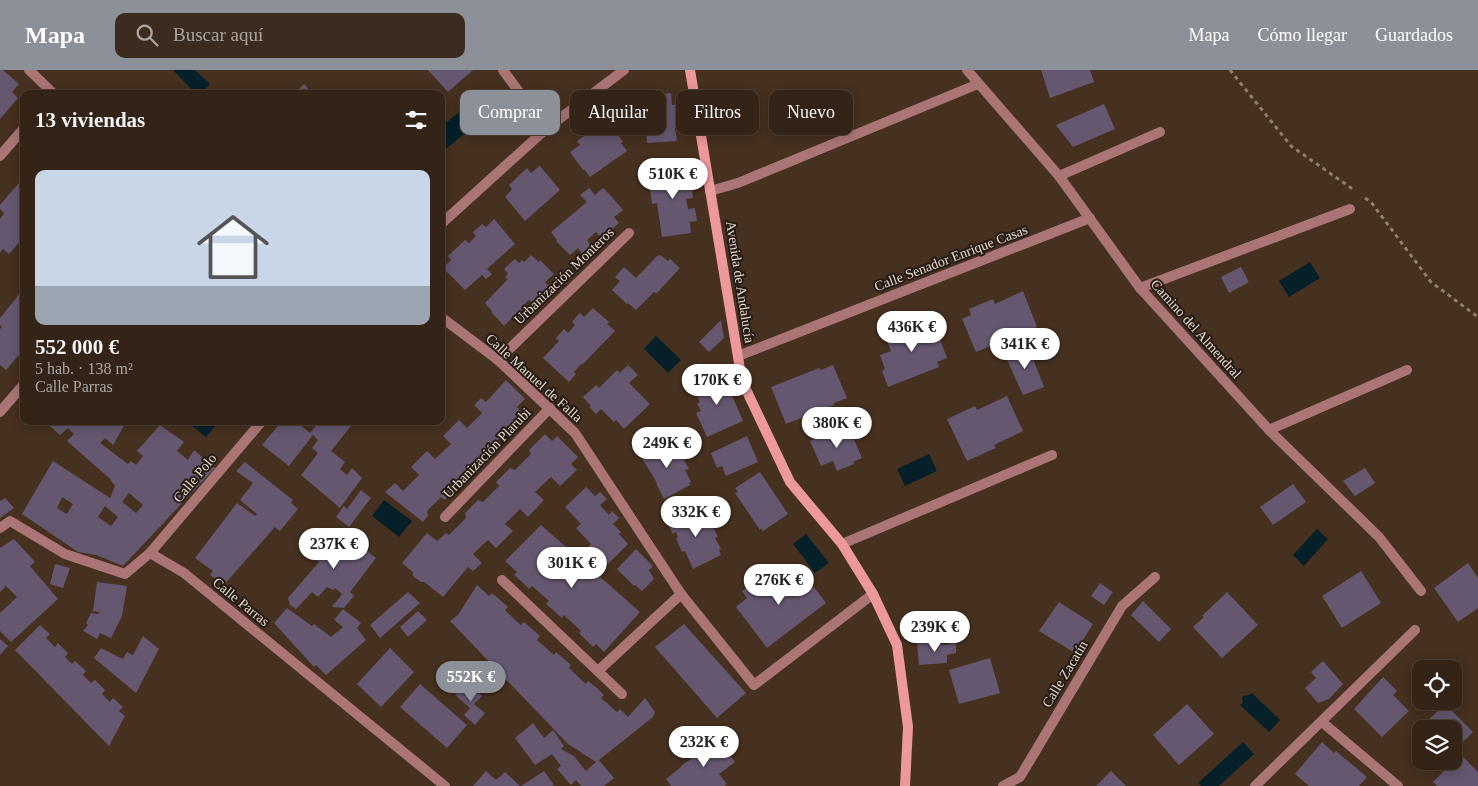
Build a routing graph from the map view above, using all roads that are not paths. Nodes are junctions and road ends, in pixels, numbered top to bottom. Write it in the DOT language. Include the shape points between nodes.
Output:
graph roads {
  1 [pos="29,70"];
  2 [pos="503,70"];
  3 [pos="624,70"];
  4 [pos="690,70"];
  5 [pos="967,70"];
  6 [pos="978,84"];
  7 [pos="49,90"];
  8 [pos="518,90"];
  9 [pos="560,118"];
  10 [pos="1160,132"];
  11 [pos="20,133"];
  12 [pos="539,135"];
  13 [pos="0,156"];
  14 [pos="1059,176"];
  15 [pos="710,190"];
  16 [pos="1350,209"];
  17 [pos="1090,218"];
  18 [pos="445,220"];
  19 [pos="629,233"];
  20 [pos="1140,288"];
  21 [pos="445,320"];
  22 [pos="738,356"];
  23 [pos="498,360"];
  24 [pos="1407,370"];
  25 [pos="20,389"];
  26 [pos="550,408"];
  27 [pos="0,412"];
  28 [pos="259,425"];
  29 [pos="1269,430"];
  30 [pos="1052,456"];
  31 [pos="444,517"];
  32 [pos="0,528"];
  33 [pos="842,544"];
  34 [pos="150,553"];
  35 [pos="1155,578"];
  36 [pos="502,580"];
  37 [pos="1421,591"];
  38 [pos="681,594"];
  39 [pos="873,594"];
  40 [pos="1415,630"];
  41 [pos="598,671"];
  42 [pos="622,694"];
  43 [pos="1322,722"];
  44 [pos="445,786"];
  45 [pos="905,786"];
  46 [pos="1003,786"];
  47 [pos="1255,786"];
  48 [pos="1398,786"];
  1 -- 7 [label="street"];
  2 -- 8 [label="street"];
  3 -- 9 [label="street"];
  4 -- 15 [label="street, Avenida de Andalucía"];
  5 -- 6 [label="street, Camino del Almendral"];
  6 -- 14 [label="street, Camino del Almendral"];
  6 -- 15 [label="street" via="738,183"];
  10 -- 14 [label="street"];
  11 -- 13 [label="street"];
  12 -- 18 [label="street"];
  14 -- 17 [label="street, Camino del Almendral"];
  15 -- 22 [label="street, Avenida de Andalucía"];
  16 -- 20 [label="street"];
  17 -- 20 [label="street, Camino del Almendral"];
  17 -- 22 [label="street, Calle Senador Enrique Casas"];
  19 -- 23 [label="street, Urbanización Monteros"];
  20 -- 29 [label="street, Camino del Almendral"];
  21 -- 23 [label="street, Calle Manuel de Falla"];
  22 -- 33 [label="street, Avenida de Andalucía" via="742,381 790,482"];
  23 -- 26 [label="street, Calle Manuel de Falla"];
  24 -- 29 [label="street"];
  25 -- 27 [label="street"];
  26 -- 31 [label="street, Urbanización Plarubi"];
  26 -- 38 [label="street, Calle Manuel de Falla" via="576,433"];
  28 -- 34 [label="street, Calle Polo"];
  29 -- 37 [label="street, Camino del Almendral" via="1379,537"];
  30 -- 33 [label="street"];
  32 -- 34 [label="street" via="10,521 65,554 125,574"];
  33 -- 39 [label="street, Avenida de Andalucía"];
  34 -- 44 [label="street, Calle Parras" via="184,573"];
  35 -- 46 [label="street, Calle Zacatín" via="1122,606 1020,777"];
  36 -- 41 [label="street"];
  38 -- 39 [label="street, Calle Manuel de Falla" via="754,685"];
  38 -- 41 [label="street"];
  39 -- 45 [label="street, Avenida de Andalucía" via="897,645 908,727"];
  40 -- 43 [label="street"];
  41 -- 42 [label="street"];
  43 -- 47 [label="street"];
  43 -- 48 [label="street"];
}
